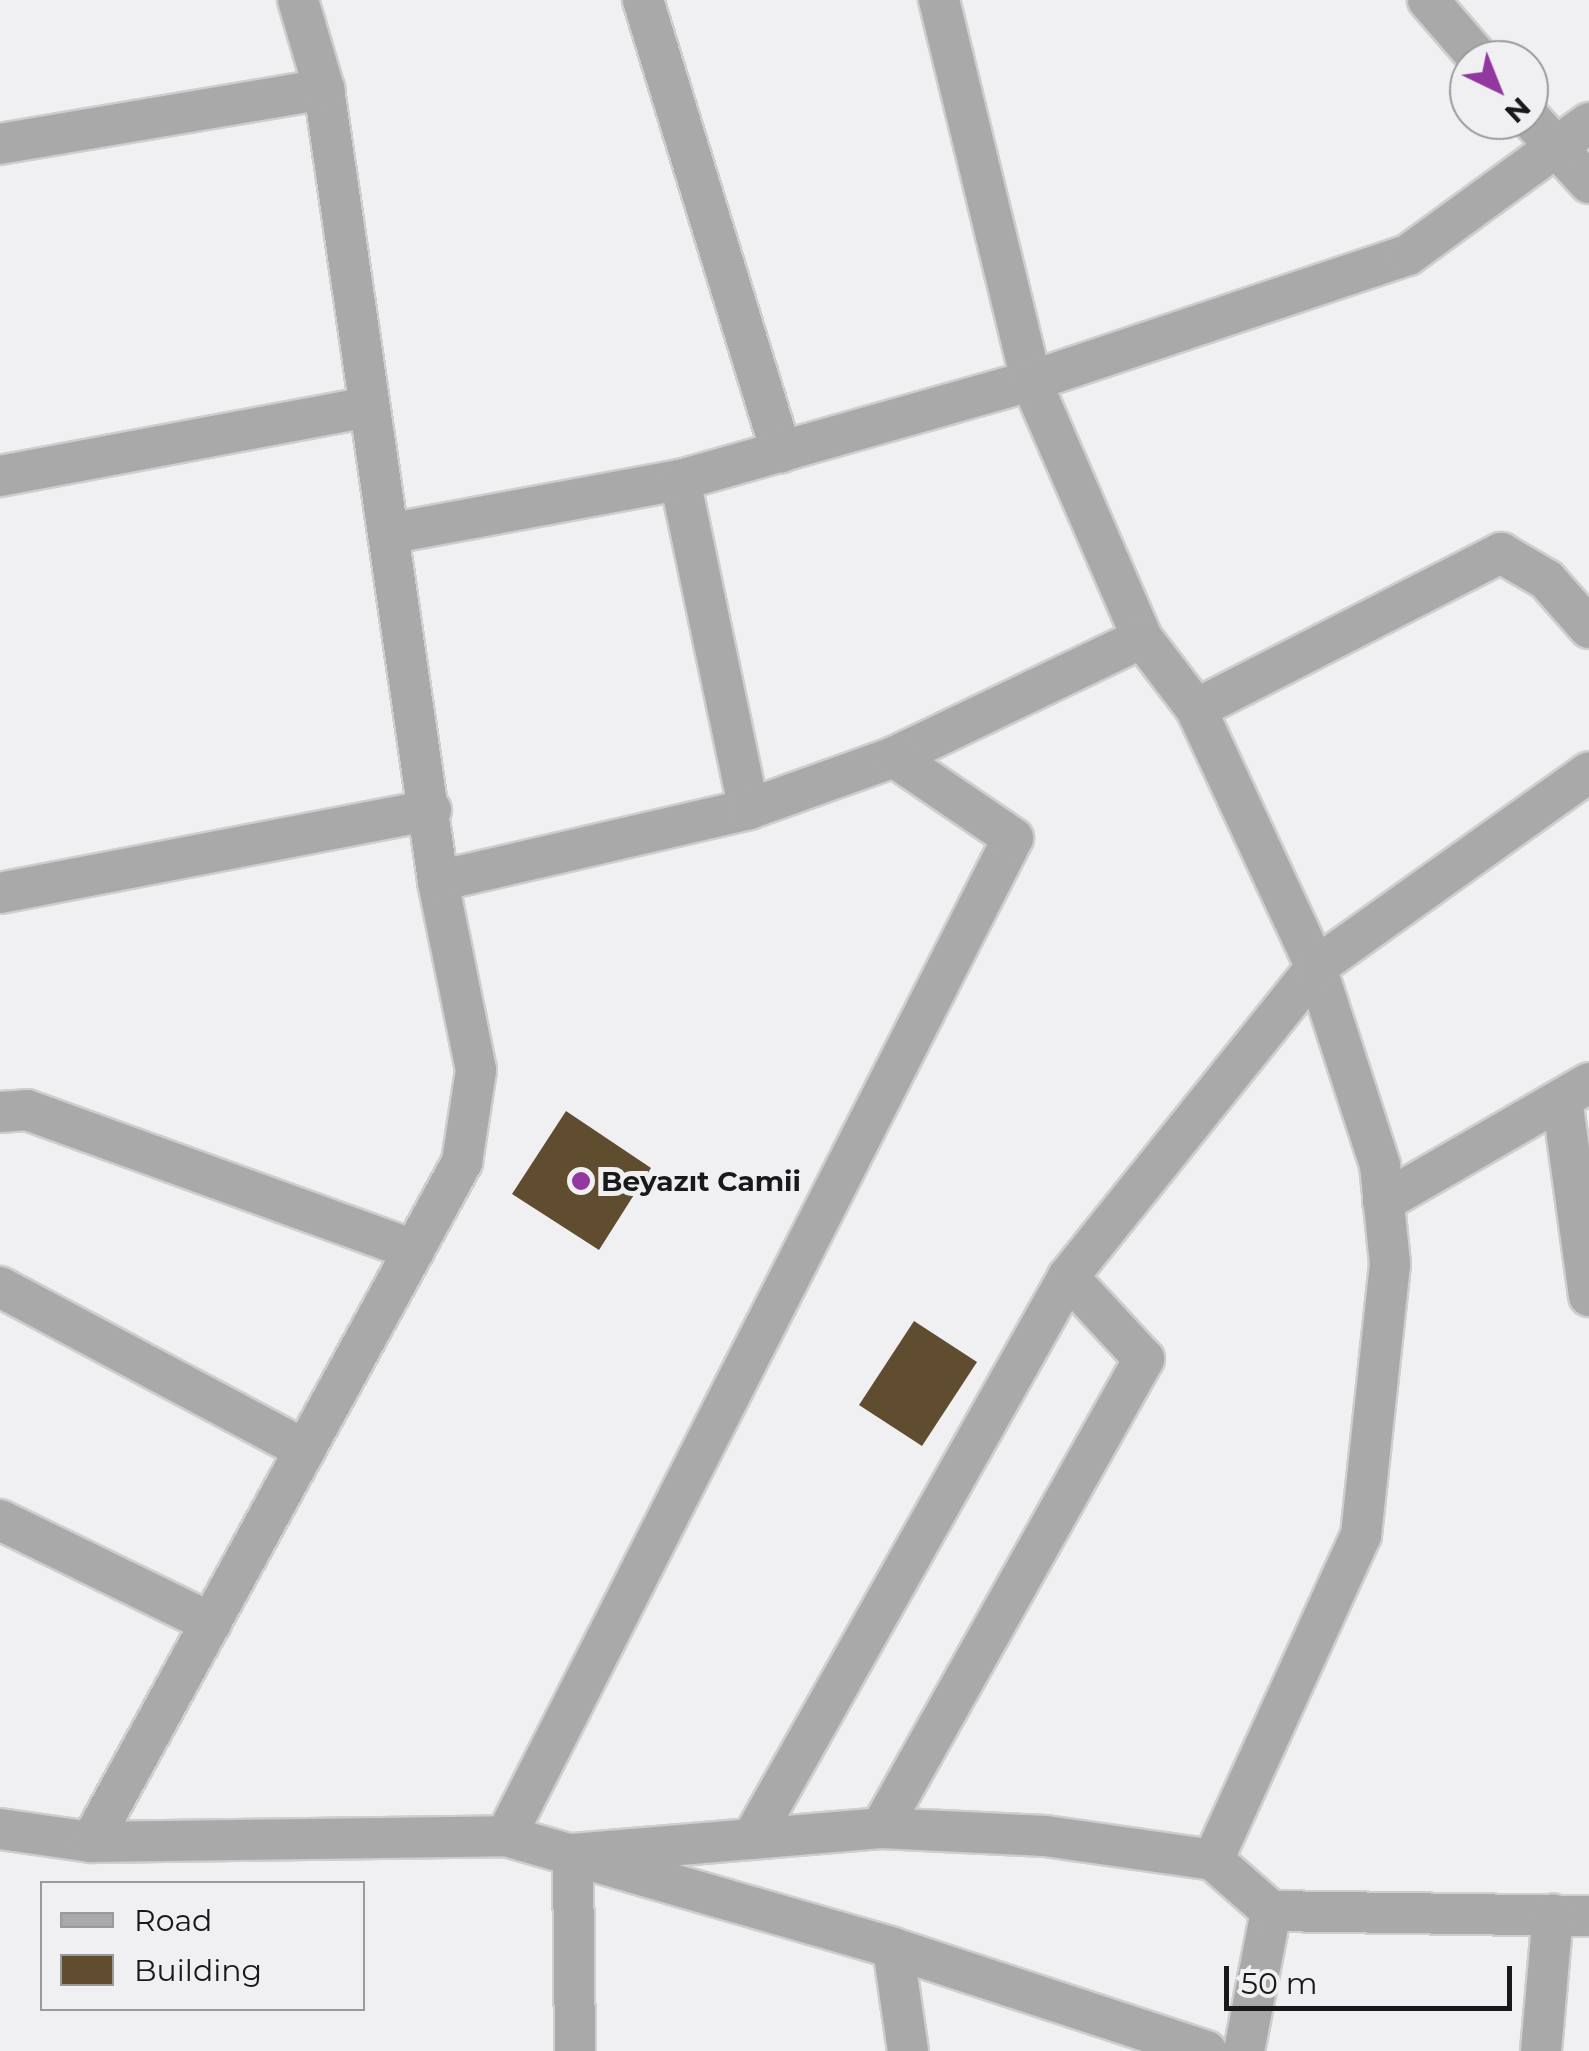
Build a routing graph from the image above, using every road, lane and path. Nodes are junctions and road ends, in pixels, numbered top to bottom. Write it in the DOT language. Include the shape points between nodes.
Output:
graph roads {
  1 [pos="298,0"];
  2 [pos="643,0"];
  3 [pos="938,0"];
  4 [pos="1428,0"];
  5 [pos="1463,40"];
  6 [pos="324,88"];
  7 [pos="1589,123"];
  8 [pos="1549,140"];
  9 [pos="0,144"];
  10 [pos="1558,151"];
  11 [pos="1589,183"];
  12 [pos="1032,381"];
  13 [pos="367,407"];
  14 [pos="781,452"];
  15 [pos="0,476"];
  16 [pos="680,480"];
  17 [pos="392,533"];
  18 [pos="1589,628"];
  19 [pos="1142,638"];
  20 [pos="1196,709"];
  21 [pos="894,757"];
  22 [pos="1589,772"];
  23 [pos="749,809"];
  24 [pos="431,810"];
  25 [pos="438,881"];
  26 [pos="0,893"];
  27 [pos="1316,967"];
  28 [pos="1575,1091"];
  29 [pos="0,1112"];
  30 [pos="1383,1202"];
  31 [pos="414,1250"];
  32 [pos="1068,1277"];
  33 [pos="0,1287"];
  34 [pos="1589,1296"];
  35 [pos="305,1450"];
  36 [pos="0,1520"];
  37 [pos="211,1623"];
  38 [pos="881,1828"];
  39 [pos="0,1829"];
  40 [pos="506,1836"];
  41 [pos="752,1839"];
  42 [pos="92,1842"];
  43 [pos="573,1854"];
  44 [pos="1214,1860"];
  45 [pos="1271,1911"];
  46 [pos="1571,1915"];
  47 [pos="893,1948"];
  48 [pos="575,2051"];
  49 [pos="908,2051"];
  50 [pos="1206,2051"];
  51 [pos="1244,2051"];
  52 [pos="1541,2051"];
  1 -- 6 [label="street"];
  2 -- 14 [label="street"];
  3 -- 12 [label="street"];
  4 -- 5 [label="street"];
  6 -- 9 [label="street"];
  6 -- 13 [label="street"];
  7 -- 10 [label="street"];
  8 -- 10 [label="street"];
  10 -- 11 [label="street"];
  10 -- 12 [label="street" via="1408,255"];
  12 -- 14 [label="street"];
  12 -- 19 [label="street"];
  13 -- 15 [label="street"];
  13 -- 17 [label="street"];
  14 -- 16 [label="street"];
  16 -- 17 [label="street"];
  16 -- 23 [label="street"];
  17 -- 24 [label="street"];
  18 -- 20 [label="street" via="1546,580 1501,553"];
  19 -- 20 [label="street"];
  19 -- 21 [label="street"];
  20 -- 27 [label="street"];
  21 -- 23 [label="street"];
  21 -- 40 [label="street" via="1013,838"];
  22 -- 27 [label="street"];
  23 -- 25 [label="street"];
  24 -- 25 [label="street"];
  24 -- 26 [label="street"];
  25 -- 31 [label="street" via="476,1070 462,1162"];
  27 -- 30 [label="street" via="1380,1165"];
  27 -- 32 [label="street"];
  28 -- 30 [label="street"];
  28 -- 34 [label="street"];
  29 -- 31 [label="street" via="27,1110"];
  30 -- 44 [label="street" via="1390,1264 1361,1535"];
  31 -- 35 [label="street"];
  32 -- 38 [label="street" via="1144,1359"];
  32 -- 41 [label="street"];
  33 -- 35 [label="street"];
  35 -- 37 [label="street"];
  36 -- 37 [label="street"];
  37 -- 42 [label="street"];
  38 -- 41 [label="street"];
  38 -- 44 [label="street" via="1045,1836"];
  39 -- 42 [label="street"];
  40 -- 42 [label="street"];
  40 -- 43 [label="street"];
  41 -- 43 [label="street"];
  43 -- 47 [label="street"];
  43 -- 48 [label="street"];
  44 -- 45 [label="street"];
  45 -- 46 [label="street"];
  45 -- 51 [label="street"];
  46 -- 52 [label="street"];
  47 -- 49 [label="street"];
  47 -- 50 [label="street"];
}
